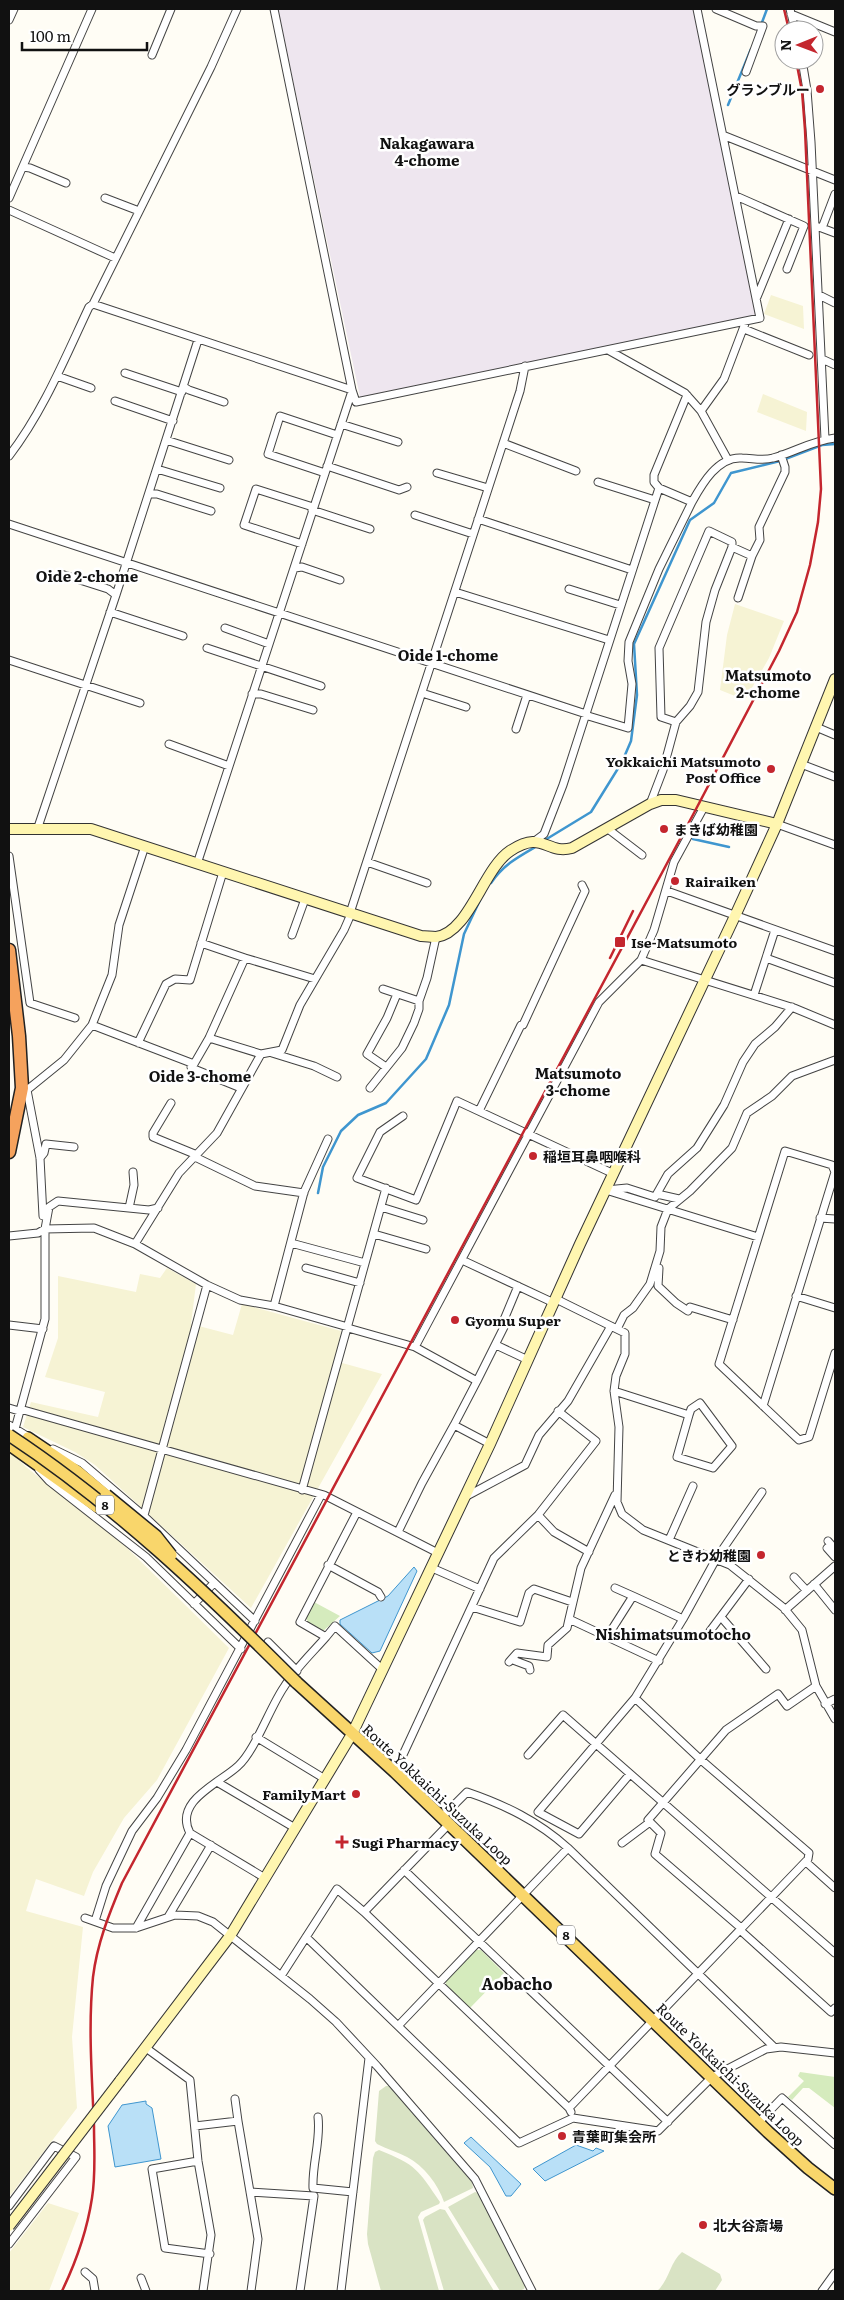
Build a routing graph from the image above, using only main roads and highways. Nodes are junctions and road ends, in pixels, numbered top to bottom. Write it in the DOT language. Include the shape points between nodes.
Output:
graph roads {
  1 [pos="9,950"];
  2 [pos="9,1152"];
  3 [pos="10,1438"];
  4 [pos="28,1438"];
  5 [pos="195,1583"];
  6 [pos="835,2189"];
  1 -- 2 [label="highway" via="25,1089"];
  3 -- 5 [label="main road, Route Yokkaichi-Suzuka Loop / 8, bridge" via="104,1504"];
  3 -- 5 [label="main road, 8, bridge" via="33,1462 96,1507 158,1560"];
  4 -- 5 [label="main road, 8, bridge" via="77,1471 156,1536"];
  5 -- 6 [label="main road, Route Yokkaichi-Suzuka Loop / 8, bridge" via="296,1676 352,1734 759,2122"];
}
